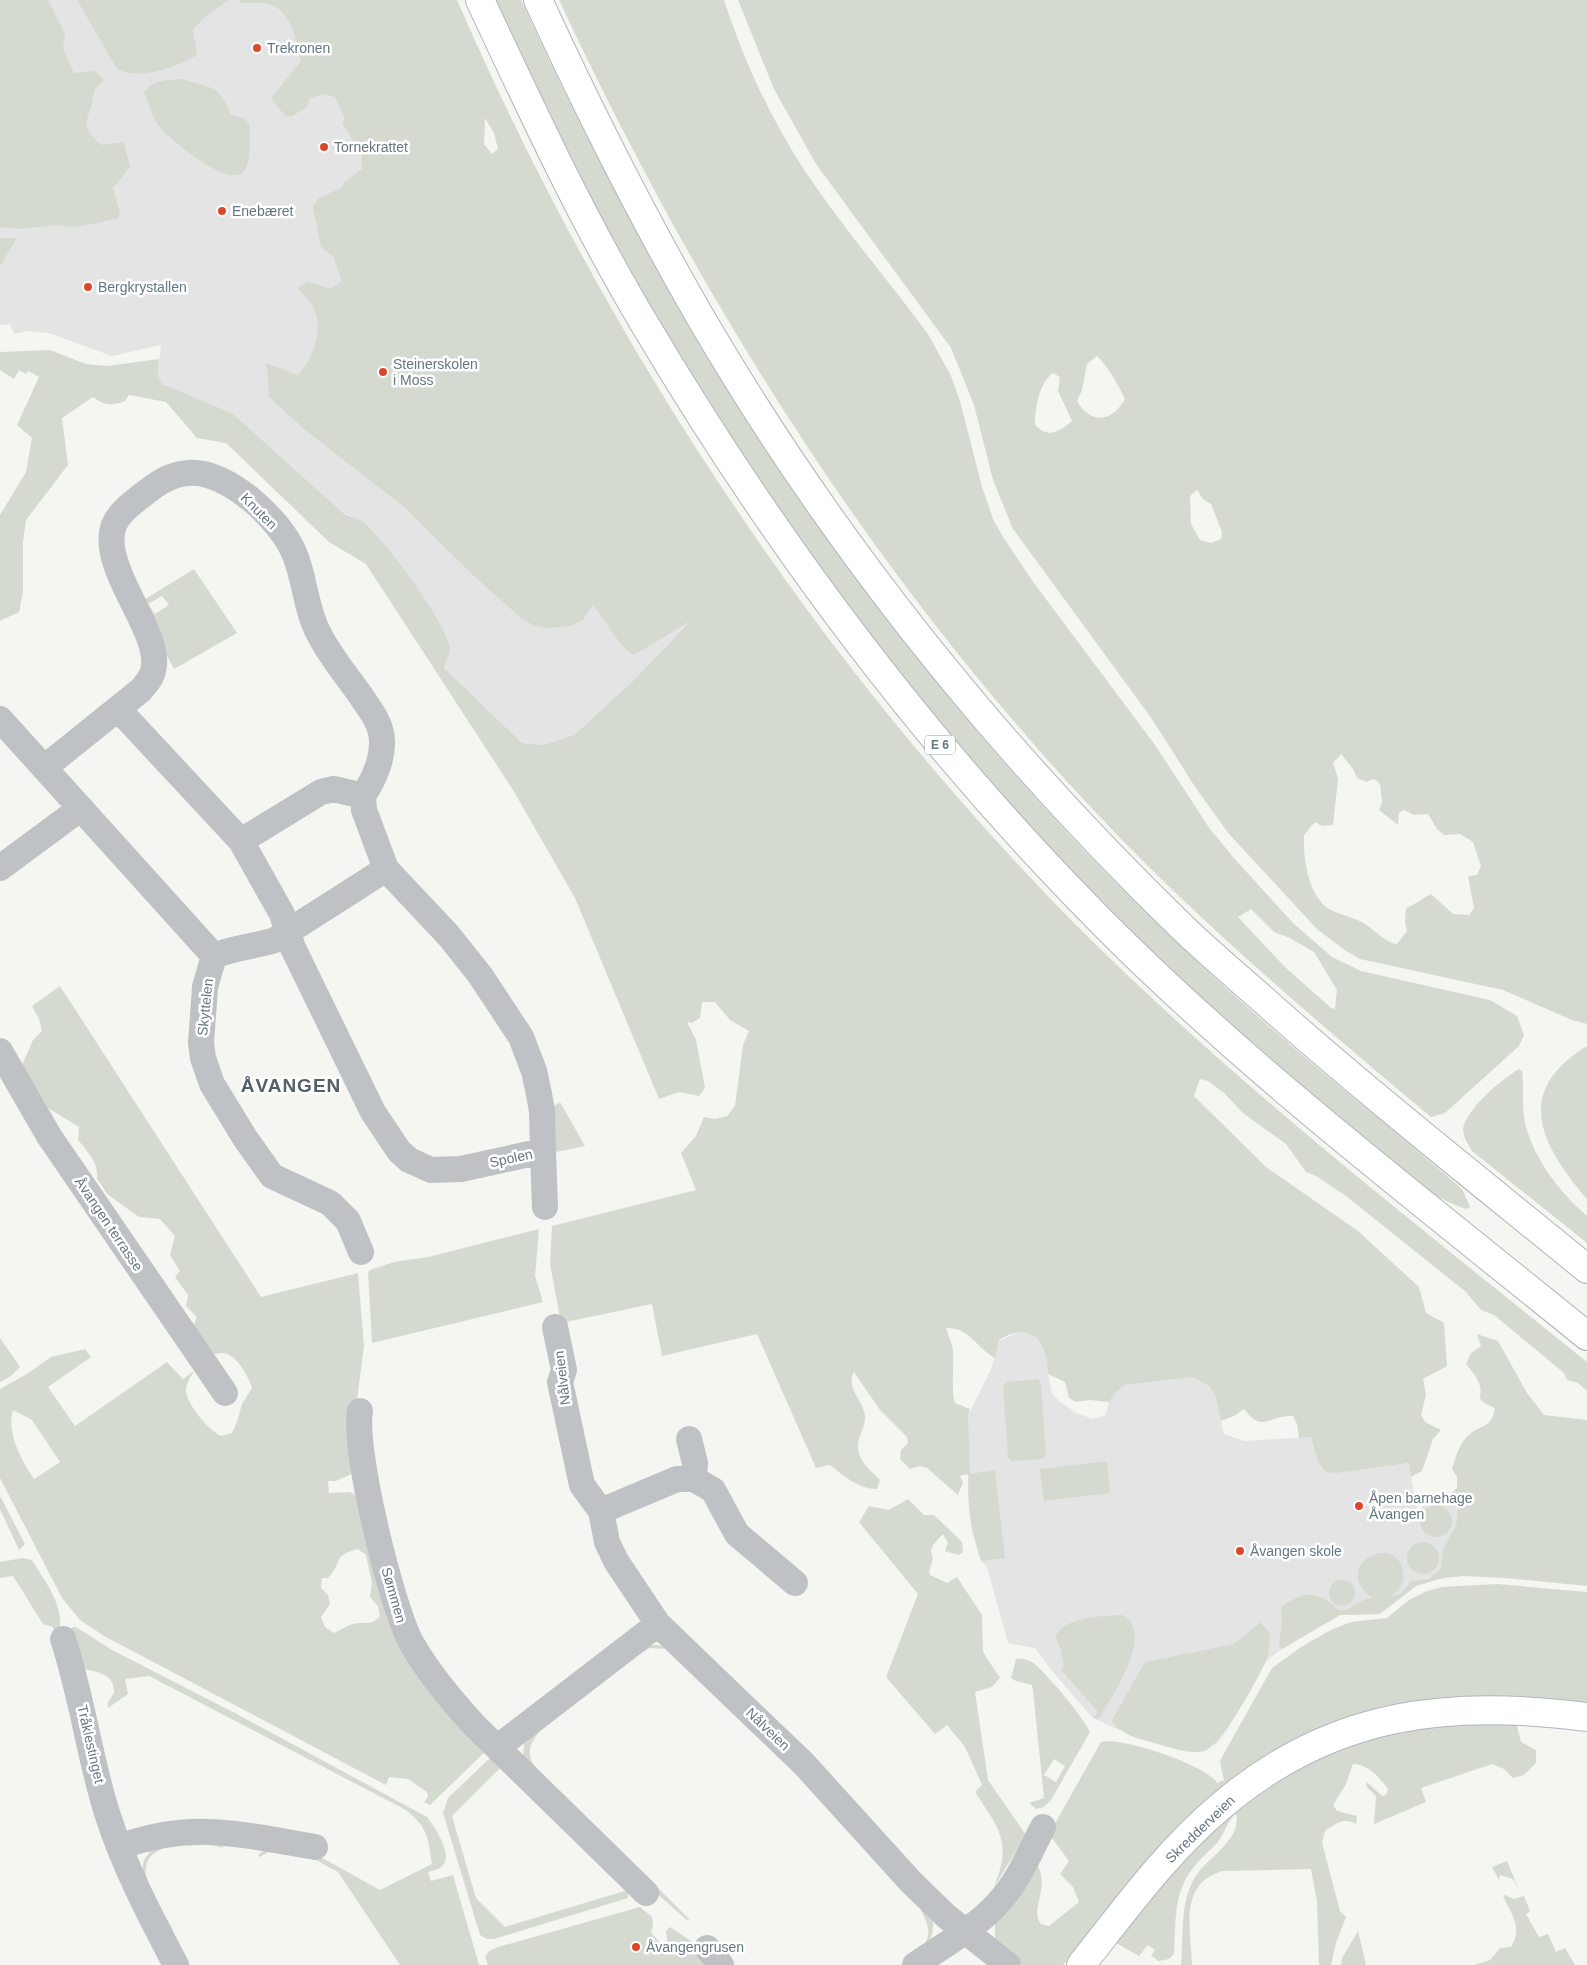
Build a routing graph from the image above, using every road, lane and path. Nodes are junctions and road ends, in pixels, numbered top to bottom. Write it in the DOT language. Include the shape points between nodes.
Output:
graph roads {
  1 [pos="480,0"];
  2 [pos="538,0"];
  3 [pos="119,710"];
  4 [pos="0,719"];
  5 [pos="44,768"];
  6 [pos="362,796"];
  7 [pos="81,808"];
  8 [pos="241,842"];
  9 [pos="0,868"];
  10 [pos="386,869"];
  11 [pos="288,930"];
  12 [pos="214,956"];
  13 [pos="0,1051"];
  14 [pos="543,1151"];
  15 [pos="545,1208"];
  16 [pos="361,1252"];
  17 [pos="1587,1269"];
  18 [pos="555,1327"];
  19 [pos="1587,1336"];
  20 [pos="225,1393"];
  21 [pos="360,1412"];
  22 [pos="689,1439"];
  23 [pos="694,1479"];
  24 [pos="601,1511"];
  25 [pos="795,1583"];
  26 [pos="658,1624"];
  27 [pos="63,1639"];
  28 [pos="1587,1717"];
  29 [pos="498,1747"];
  30 [pos="1043,1827"];
  31 [pos="120,1847"];
  32 [pos="315,1847"];
  33 [pos="646,1893"];
  34 [pos="964,1930"];
  35 [pos="176,1965"];
  36 [pos="915,1965"];
  37 [pos="1008,1965"];
  38 [pos="1081,1965"];
  1 -- 19 [label="main road, E 6" via="546,142 657,345 736,471 839,618 924,726 1017,833 1129,948 1210,1024 1315,1115"];
  2 -- 17 [label="main road" via="587,107 705,324 774,434 870,573 979,711 1077,821 1186,931 1330,1060"];
  3 -- 5 [label="street, Knuten"];
  3 -- 6 [label="street, Knuten" via="150,679 154,658 117,565 112,541 114,525 131,504 170,476 192,473 211,476 248,497 290,546 318,633 377,721 382,740 378,766"];
  3 -- 8 [label="street"];
  4 -- 5 [label="street"];
  5 -- 7 [label="street"];
  6 -- 8 [label="street" via="334,789 321,792"];
  6 -- 10 [label="street"];
  7 -- 9 [label="street"];
  7 -- 12 [label="street"];
  8 -- 11 [label="street"];
  10 -- 11 [label="street"];
  10 -- 14 [label="street, Spolen" via="449,936 480,975 521,1038 534,1071 541,1102"];
  11 -- 12 [label="street" via="275,940 230,949"];
  11 -- 14 [label="street, Spolen" via="293,948 373,1112 399,1151 409,1160 431,1170 461,1169"];
  12 -- 16 [label="street, Skyttelen" via="205,987 201,1043 212,1084 267,1171 282,1183 320,1197 342,1213"];
  13 -- 20 [label="street, Åvangen terrasse" via="49,1136"];
  14 -- 15 [label="street"];
  18 -- 24 [label="street, Nålveien" via="564,1370 560,1382 582,1485"];
  21 -- 29 [label="street, Sømmen" via="358,1435 366,1481 389,1581 404,1629 452,1701"];
  22 -- 23 [label="street" via="696,1463"];
  23 -- 24 [label="street" via="677,1479"];
  23 -- 25 [label="street" via="713,1490 737,1534"];
  24 -- 26 [label="street, Nålveien" via="616,1561"];
  26 -- 29 [label="street"];
  26 -- 34 [label="street, Nålveien" via="804,1764 911,1882"];
  27 -- 31 [label="street, Tråklestinget" via="106,1810"];
  28 -- 38 [label="main road, Skredderveien" via="1514,1709 1461,1709 1401,1717 1320,1742 1267,1771 1220,1806 1156,1874"];
  29 -- 33 [label="street, Sømmen"];
  30 -- 34 [label="street" via="1000,1902"];
  31 -- 32 [label="street" via="162,1834 200,1830"];
  31 -- 35 [label="street, Tråklestinget" via="148,1912"];
  34 -- 36 [label="street"];
  34 -- 37 [label="street, Nålveien"];
}
